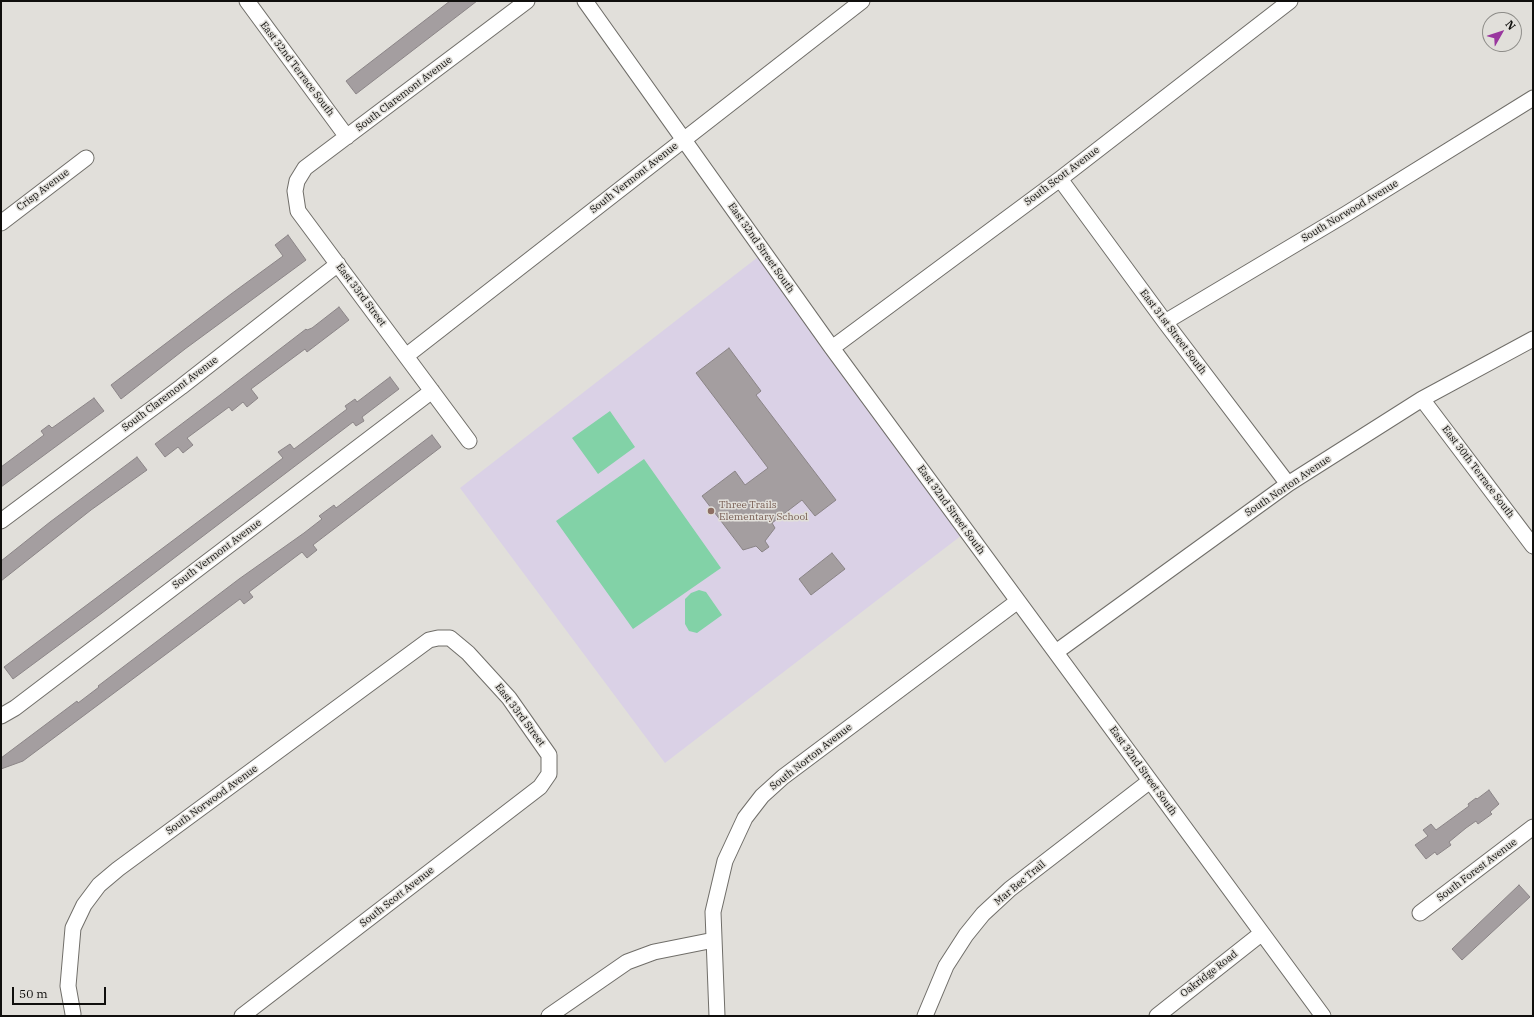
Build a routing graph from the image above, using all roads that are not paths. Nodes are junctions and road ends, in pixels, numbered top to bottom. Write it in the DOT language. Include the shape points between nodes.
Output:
graph roads {
  1 [pos="247,1"];
  2 [pos="527,1"];
  3 [pos="585,1"];
  4 [pos="862,1"];
  5 [pos="1290,1"];
  6 [pos="1533,98"];
  7 [pos="347,137"];
  8 [pos="684,140"];
  9 [pos="86,158"];
  10 [pos="1060,179"];
  11 [pos="296,196"];
  12 [pos="1,223"];
  13 [pos="338,264"];
  14 [pos="1165,322"];
  15 [pos="1533,339"];
  16 [pos="832,348"];
  17 [pos="406,356"];
  18 [pos="432,391"];
  19 [pos="1422,399"];
  20 [pos="469,441"];
  21 [pos="1288,484"];
  22 [pos="1,521"];
  23 [pos="1533,546"];
  24 [pos="1018,601"];
  25 [pos="438,638"];
  26 [pos="1056,652"];
  27 [pos="1,716"];
  28 [pos="548,774"];
  29 [pos="1150,781"];
  30 [pos="1533,827"];
  31 [pos="1420,913"];
  32 [pos="1262,933"];
  33 [pos="714,940"];
  34 [pos="74,1015"];
  35 [pos="242,1016"];
  36 [pos="549,1016"];
  37 [pos="717,1016"];
  38 [pos="925,1016"];
  39 [pos="1157,1016"];
  40 [pos="1323,1016"];
  1 -- 7 [label="street, East 32nd Terrace South"];
  2 -- 7 [label="street, South Claremont Avenue"];
  3 -- 8 [label="street, East 32nd Street South"];
  4 -- 8 [label="street, South Vermont Avenue"];
  5 -- 10 [label="street, South Scott Avenue"];
  6 -- 14 [label="street, South Norwood Avenue"];
  7 -- 11 [label="street, South Claremont Avenue" via="305,168 297,181 294,191"];
  8 -- 16 [label="street, East 32nd Street South"];
  8 -- 17 [label="street, South Vermont Avenue"];
  9 -- 12 [label="street, Crisp Avenue"];
  10 -- 14 [label="street, East 31st Street South"];
  10 -- 16 [label="street, South Scott Avenue"];
  11 -- 13 [label="street, East 33rd Street" via="298,211"];
  13 -- 17 [label="street, East 33rd Street"];
  13 -- 22 [label="street, South Claremont Avenue" via="181,387"];
  14 -- 21 [label="street, East 31st Street South"];
  15 -- 19 [label="street, South Norton Avenue"];
  16 -- 24 [label="street, East 32nd Street South"];
  17 -- 18 [label="street, East 33rd Street"];
  18 -- 20 [label="street, East 33rd Street"];
  18 -- 27 [label="street, South Vermont Avenue" via="15,708"];
  19 -- 21 [label="street, South Norton Avenue"];
  19 -- 23 [label="street, East 30th Terrace South"];
  21 -- 26 [label="street, South Norton Avenue"];
  24 -- 26 [label="street, East 32nd Street South"];
  24 -- 33 [label="street, South Norton Avenue" via="783,777 762,796 745,818 725,861 713,912"];
  25 -- 28 [label="street, East 33rd Street" via="450,638 468,653 509,698 549,755"];
  25 -- 34 [label="street, South Norwood Avenue" via="423,645 99,885 84,905 73,928 68,986"];
  26 -- 29 [label="street, East 32nd Street South"];
  28 -- 35 [label="street, South Scott Avenue" via="540,787"];
  29 -- 32 [label="street, East 32nd Street South"];
  29 -- 38 [label="street, Mar Bec Trail" via="1010,889 984,914 966,935 946,966"];
  30 -- 31 [label="street, South Forest Avenue"];
  32 -- 39 [label="street, Oakridge Road"];
  32 -- 40 [label="street, East 32nd Street South"];
  33 -- 36 [label="street" via="654,952 627,962"];
  33 -- 37 [label="street, South Norton Avenue"];
}
